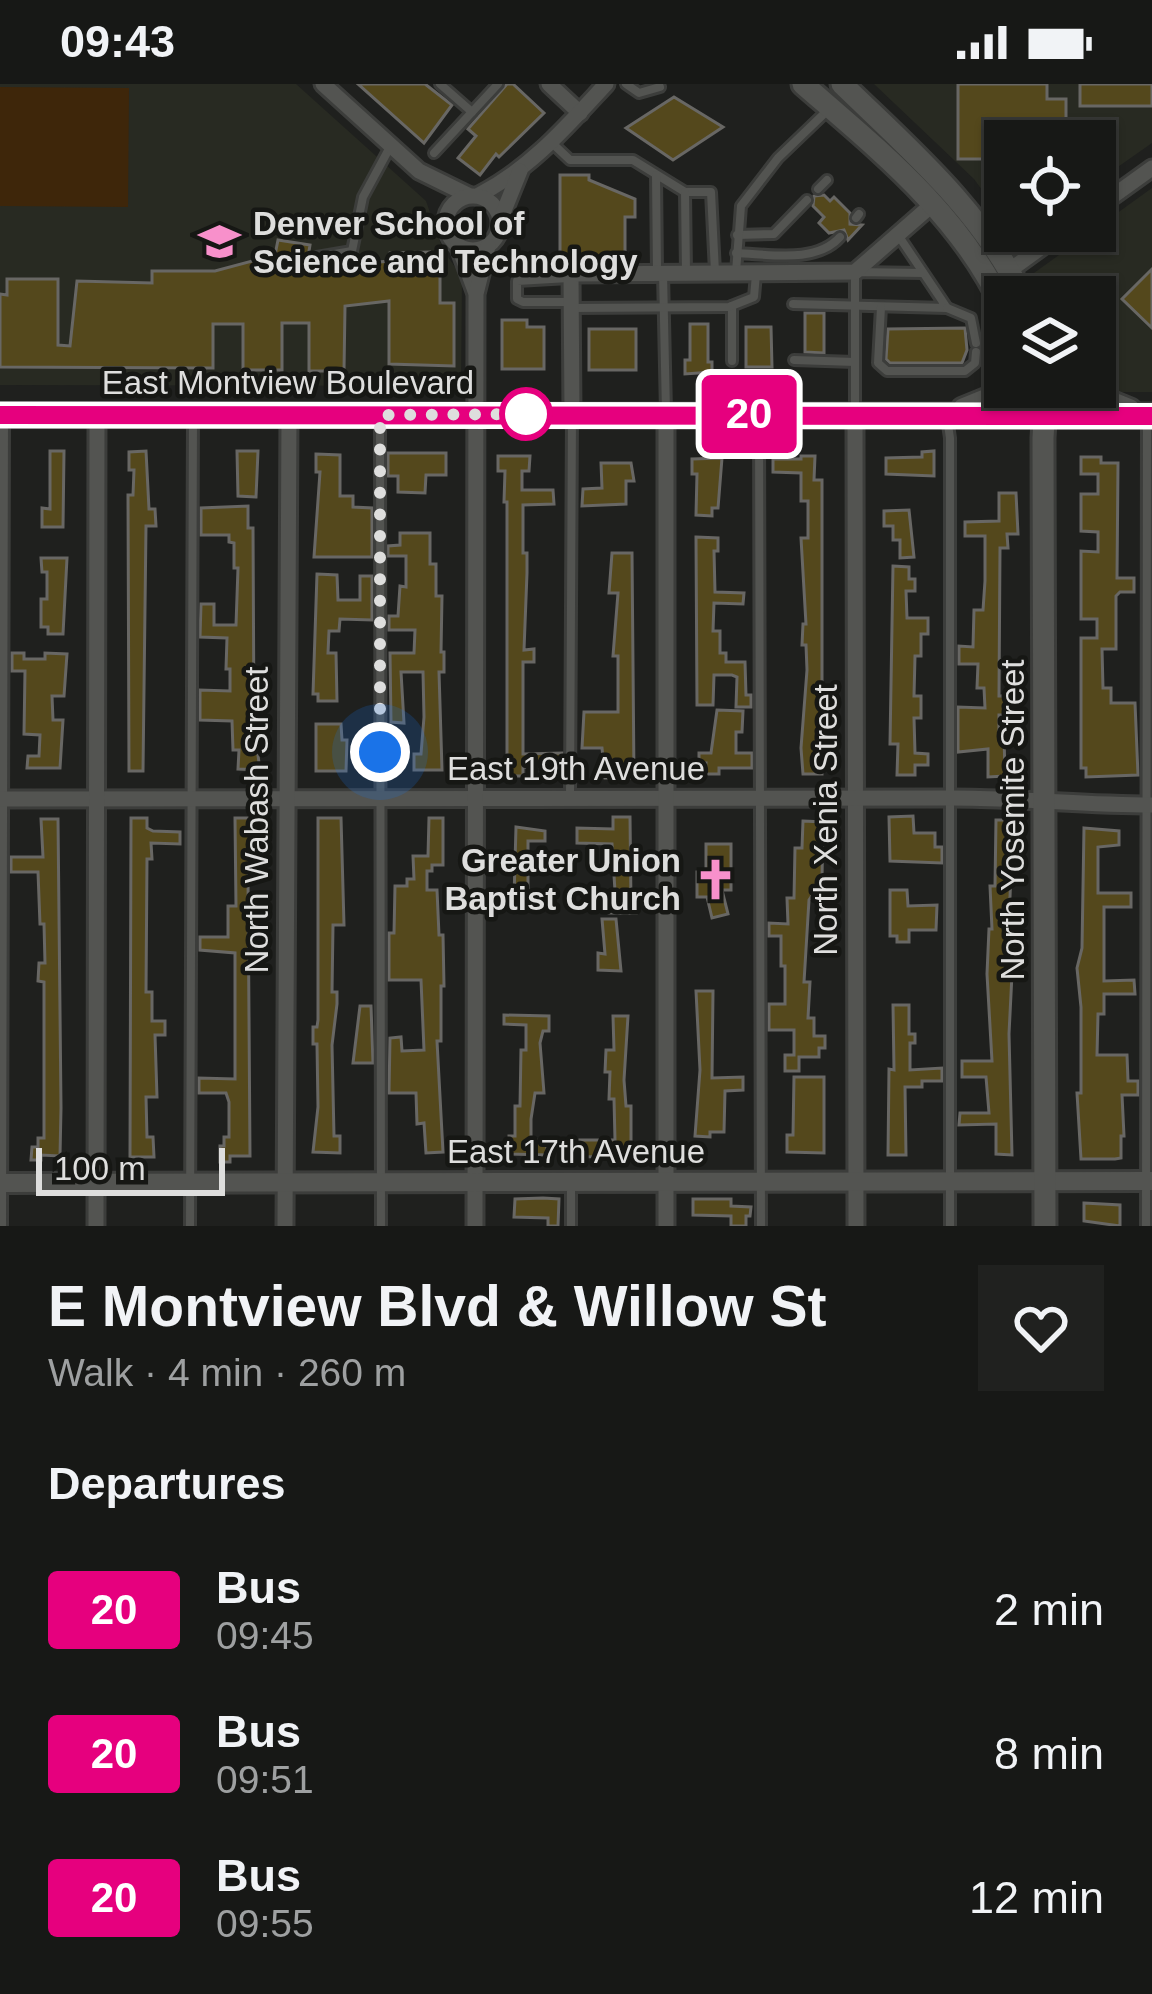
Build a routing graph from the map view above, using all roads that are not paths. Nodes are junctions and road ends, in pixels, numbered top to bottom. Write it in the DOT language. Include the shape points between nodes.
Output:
graph roads {
  1 [pos="323,84"];
  2 [pos="440,84"];
  3 [pos="498,84"];
  4 [pos="549,84"];
  5 [pos="606,84"];
  6 [pos="626,84"];
  7 [pos="803,84"];
  8 [pos="842,84"];
  9 [pos="660,86"];
  10 [pos="830,108"];
  11 [pos="472,112"];
  12 [pos="580,113"];
  13 [pos="552,143"];
  14 [pos="390,146"];
  15 [pos="434,153"];
  16 [pos="1152,168"];
  17 [pos="522,169"];
  18 [pos="419,172"];
  19 [pos="656,175"];
  20 [pos="827,180"];
  21 [pos="818,190"];
  22 [pos="685,192"];
  23 [pos="1116,194"];
  24 [pos="474,195"];
  25 [pos="807,200"];
  26 [pos="934,203"];
  27 [pos="446,217"];
  28 [pos="501,218"];
  29 [pos="898,235"];
  30 [pos="737,236"];
  31 [pos="840,237"];
  32 [pos="458,245"];
  33 [pos="488,246"];
  34 [pos="1035,252"];
  35 [pos="736,253"];
  36 [pos="317,257"];
  37 [pos="1010,270"];
  38 [pos="715,272"];
  39 [pos="736,272"];
  40 [pos="757,272"];
  41 [pos="855,272"];
  42 [pos="660,273"];
  43 [pos="686,273"];
  44 [pos="923,273"];
  45 [pos="1013,276"];
  46 [pos="571,278"];
  47 [pos="984,278"];
  48 [pos="476,294"];
  49 [pos="793,304"];
  50 [pos="571,305"];
  51 [pos="732,306"];
  52 [pos="856,307"];
  53 [pos="880,307"];
  54 [pos="663,308"];
  55 [pos="947,308"];
  56 [pos="794,360"];
  57 [pos="732,361"];
  58 [pos="855,362"];
  59 [pos="984,400"];
  60 [pos="1116,403"];
  61 [pos="1040,408"];
  62 [pos="1044,408"];
  63 [pos="572,414"];
  64 [pos="666,414"];
  65 [pos="759,414"];
  66 [pos="855,414"];
  67 [pos="946,414"];
  68 [pos="2,415"];
  69 [pos="97,415"];
  70 [pos="193,415"];
  71 [pos="289,415"];
  72 [pos="380,415"];
  73 [pos="476,415"];
  74 [pos="1043,415"];
  75 [pos="1150,416"];
  76 [pos="193,798"];
  77 [pos="286,798"];
  78 [pos="380,798"];
  79 [pos="476,798"];
  80 [pos="570,798"];
  81 [pos="665,798"];
  82 [pos="761,798"];
  83 [pos="855,798"];
  84 [pos="951,798"];
  85 [pos="1,799"];
  86 [pos="96,799"];
  87 [pos="1045,802"];
  88 [pos="1149,805"];
  89 [pos="571,1180"];
  90 [pos="665,1180"];
  91 [pos="761,1180"];
  92 [pos="855,1180"];
  93 [pos="950,1180"];
  94 [pos="381,1181"];
  95 [pos="475,1181"];
  96 [pos="1045,1181"];
  97 [pos="1149,1181"];
  98 [pos="190,1182"];
  99 [pos="285,1182"];
  100 [pos="1,1183"];
  101 [pos="96,1183"];
  102 [pos="2,1226"];
  103 [pos="96,1226"];
  104 [pos="190,1226"];
  105 [pos="285,1226"];
  106 [pos="381,1226"];
  107 [pos="475,1226"];
  108 [pos="571,1226"];
  109 [pos="665,1226"];
  110 [pos="761,1226"];
  111 [pos="856,1226"];
  112 [pos="950,1226"];
  113 [pos="1045,1226"];
  114 [pos="1147,1226"];
  1 -- 14 [label="street"];
  2 -- 11 [label="lane"];
  3 -- 11 [label="lane"];
  4 -- 12 [label="street"];
  5 -- 12 [label="street"];
  6 -- 9 [label="lane" via="639,93"];
  7 -- 10 [label="main road"];
  8 -- 37 [label="main road" via="961,201"];
  10 -- 26 [label="main road"];
  10 -- 30 [label="lane" via="741,206"];
  11 -- 15 [label="lane"];
  12 -- 13 [label="street"];
  13 -- 17 [label="street"];
  13 -- 19 [label="lane" via="570,160 632,160"];
  14 -- 18 [label="street"];
  14 -- 36 [label="lane" via="364,197 352,250"];
  16 -- 23 [label="street"];
  17 -- 24 [label="street"];
  17 -- 28 [label="street"];
  18 -- 24 [label="street"];
  18 -- 27 [label="street"];
  19 -- 22 [label="lane"];
  19 -- 42 [label="lane"];
  20 -- 21 [label="lane"];
  22 -- 38 [label="lane" via="711,192"];
  22 -- 43 [label="lane"];
  24 -- 27 [label="street"];
  24 -- 28 [label="street"];
  25 -- 30 [label="lane" via="774,234"];
  26 -- 29 [label="street"];
  26 -- 47 [label="main road"];
  27 -- 32 [label="street"];
  28 -- 33 [label="street"];
  29 -- 41 [label="street"];
  29 -- 44 [label="lane"];
  30 -- 35 [label="lane"];
  31 -- 35 [label="lane" via="812,254"];
  32 -- 33 [label="street"];
  32 -- 48 [label="street"];
  33 -- 48 [label="street"];
  34 -- 37 [label="street"];
  35 -- 39 [label="lane"];
  37 -- 45 [label="main road"];
  38 -- 39 [label="street"];
  38 -- 43 [label="street"];
  39 -- 40 [label="street"];
  40 -- 41 [label="street"];
  40 -- 51 [label="lane" via="754,297"];
  41 -- 44 [label="lane"];
  41 -- 52 [label="lane"];
  42 -- 43 [label="street"];
  42 -- 46 [label="street"];
  42 -- 54 [label="lane"];
  44 -- 55 [label="lane"];
  46 -- 50 [label="street"];
  46 -- 50 [label="lane" via="517,281 523,302"];
  48 -- 73 [label="street"];
  49 -- 52 [label="lane"];
  50 -- 54 [label="lane"];
  50 -- 63 [label="street"];
  51 -- 54 [label="lane"];
  51 -- 57 [label="lane"];
  52 -- 53 [label="lane"];
  52 -- 58 [label="lane"];
  53 -- 55 [label="lane"];
  53 -- 55 [label="lane" via="878,363 887,371 965,371 975,363 971,318"];
  54 -- 64 [label="lane"];
  56 -- 58 [label="lane"];
  58 -- 66 [label="lane"];
  59 -- 67 [label="main road"];
  60 -- 75 [label="main road"];
  61 -- 74 [label="main road"];
  62 -- 74 [label="main road, North Yosemite Street"];
  63 -- 64 [label="main road, East Montview Boulevard"];
  63 -- 73 [label="main road, East Montview Boulevard"];
  63 -- 80 [label="lane"];
  64 -- 65 [label="main road, East Montview Boulevard"];
  64 -- 81 [label="street"];
  65 -- 66 [label="main road, East Montview Boulevard"];
  65 -- 82 [label="lane"];
  66 -- 67 [label="main road, East Montview Boulevard"];
  66 -- 83 [label="street, North Xenia Street"];
  67 -- 74 [label="main road, East Montview Boulevard"];
  67 -- 84 [label="lane"];
  68 -- 69 [label="main road, East Montview Boulevard"];
  68 -- 85 [label="lane"];
  69 -- 70 [label="main road, East Montview Boulevard"];
  69 -- 86 [label="street"];
  70 -- 71 [label="main road, East Montview Boulevard"];
  70 -- 76 [label="lane"];
  71 -- 72 [label="main road, East Montview Boulevard"];
  71 -- 77 [label="street, North Wabash Street"];
  72 -- 73 [label="main road, East Montview Boulevard"];
  72 -- 78 [label="lane"];
  73 -- 79 [label="street"];
  74 -- 75 [label="main road, East Montview Boulevard"];
  74 -- 87 [label="main road, North Yosemite Street"];
  75 -- 88 [label="lane"];
  76 -- 77 [label="street, East 19th Avenue"];
  76 -- 86 [label="street, East 19th Avenue"];
  76 -- 98 [label="lane"];
  77 -- 78 [label="street, East 19th Avenue"];
  77 -- 99 [label="street, North Wabash Street"];
  78 -- 79 [label="street, East 19th Avenue"];
  78 -- 94 [label="lane"];
  79 -- 80 [label="street, East 19th Avenue"];
  79 -- 95 [label="street"];
  80 -- 81 [label="street, East 19th Avenue"];
  81 -- 82 [label="street, East 19th Avenue"];
  81 -- 90 [label="street"];
  82 -- 83 [label="street, East 19th Avenue"];
  82 -- 91 [label="lane"];
  83 -- 84 [label="street, East 19th Avenue"];
  83 -- 92 [label="street, North Xenia Street"];
  84 -- 87 [label="street, East 19th Avenue"];
  84 -- 93 [label="lane"];
  85 -- 86 [label="street, East 19th Avenue"];
  85 -- 100 [label="lane"];
  86 -- 101 [label="street"];
  87 -- 88 [label="street, East 19th Avenue"];
  87 -- 96 [label="main road, North Yosemite Street"];
  88 -- 97 [label="lane"];
  89 -- 90 [label="street, East 17th Avenue"];
  89 -- 95 [label="street, East 17th Avenue"];
  89 -- 108 [label="lane"];
  90 -- 91 [label="street, East 17th Avenue"];
  90 -- 109 [label="street"];
  91 -- 92 [label="street, East 17th Avenue"];
  91 -- 110 [label="lane"];
  92 -- 93 [label="street, East 17th Avenue"];
  92 -- 111 [label="street, North Xenia Street"];
  93 -- 96 [label="street, East 17th Avenue"];
  93 -- 112 [label="lane"];
  94 -- 95 [label="street, East 17th Avenue"];
  94 -- 99 [label="street, East 17th Avenue"];
  94 -- 106 [label="lane"];
  95 -- 107 [label="street"];
  96 -- 97 [label="street, East 17th Avenue"];
  96 -- 113 [label="main road, North Yosemite Street"];
  97 -- 114 [label="lane"];
  98 -- 99 [label="street, East 17th Avenue"];
  98 -- 101 [label="street, East 17th Avenue"];
  98 -- 104 [label="lane"];
  99 -- 105 [label="street, North Wabash Street"];
  100 -- 101 [label="street, East 17th Avenue"];
  100 -- 102 [label="lane"];
  101 -- 103 [label="street"];
}
